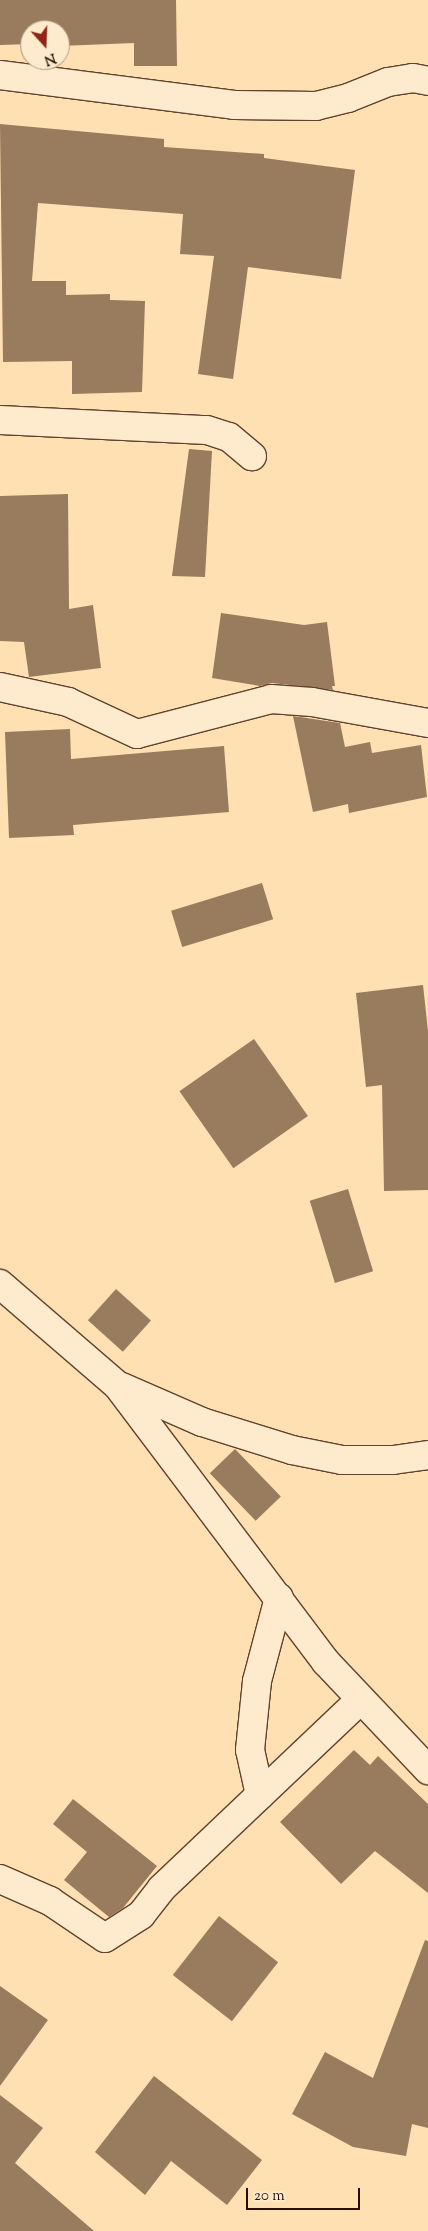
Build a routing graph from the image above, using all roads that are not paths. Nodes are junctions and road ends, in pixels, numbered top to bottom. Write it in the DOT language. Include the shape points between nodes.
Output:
graph roads {
  1 [pos="0,74"];
  2 [pos="428,81"];
  3 [pos="0,420"];
  4 [pos="252,456"];
  5 [pos="0,687"];
  6 [pos="428,723"];
  7 [pos="0,1284"];
  8 [pos="118,1386"];
  9 [pos="428,1455"];
  10 [pos="279,1598"];
  11 [pos="361,1699"];
  12 [pos="428,1770"];
  13 [pos="260,1794"];
  14 [pos="0,1880"];
  1 -- 2 [label="street" via="234,105 316,106 348,98 388,82 413,78"];
  3 -- 4 [label="street" via="207,430 229,437"];
  5 -- 6 [label="street" via="68,702 137,734 271,699 312,702"];
  7 -- 8 [label="street"];
  8 -- 9 [label="street" via="202,1422 292,1450 342,1460 393,1460"];
  8 -- 10 [label="street"];
  10 -- 11 [label="street" via="326,1662"];
  10 -- 13 [label="street" via="257,1681 251,1742"];
  11 -- 12 [label="street"];
  11 -- 13 [label="street"];
  13 -- 14 [label="street" via="162,1888 141,1915 106,1938 50,1902"];
}
